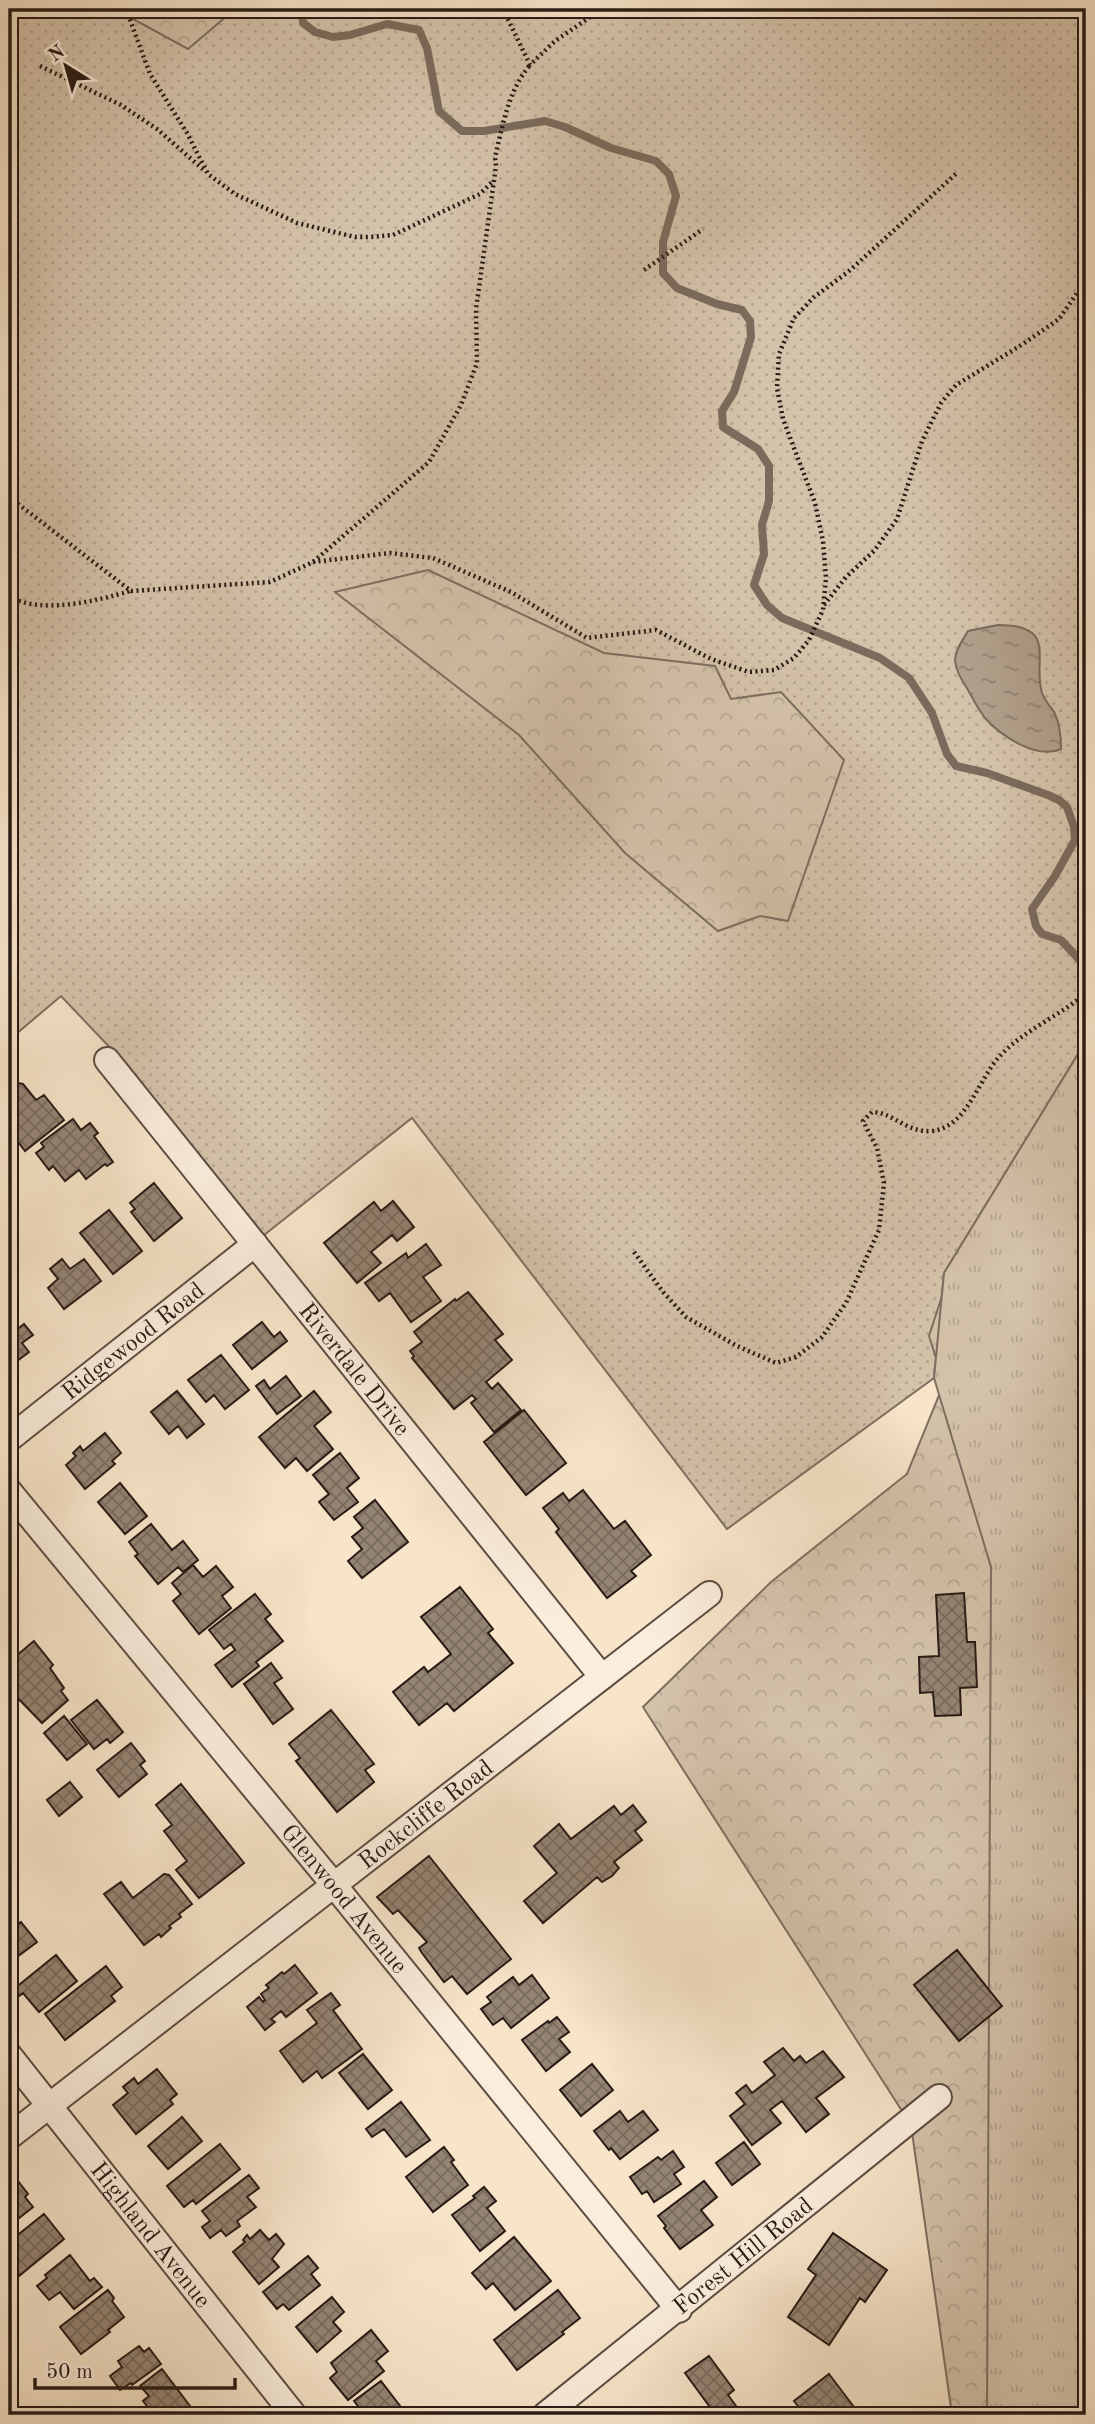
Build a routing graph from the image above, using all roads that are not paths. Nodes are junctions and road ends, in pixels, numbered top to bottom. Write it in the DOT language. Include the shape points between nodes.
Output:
graph roads {
  1 [pos="107,1060"];
  2 [pos="255,1244"];
  3 [pos="9,1439"];
  4 [pos="9,1492"];
  5 [pos="709,1594"];
  6 [pos="602,1677"];
  7 [pos="334,1885"];
  8 [pos="9,2055"];
  9 [pos="939,2098"];
  10 [pos="50,2105"];
  11 [pos="9,2137"];
  12 [pos="679,2310"];
  13 [pos="295,2415"];
  14 [pos="545,2415"];
  1 -- 2 [label="street, Riverdale Drive"];
  2 -- 3 [label="street, Ridgewood Road"];
  2 -- 6 [label="street, Riverdale Drive"];
  4 -- 7 [label="street, Glenwood Avenue"];
  5 -- 6 [label="street, Rockcliffe Road"];
  6 -- 7 [label="street, Rockcliffe Road"];
  7 -- 10 [label="street, Rockcliffe Road"];
  7 -- 12 [label="street, Glenwood Avenue"];
  8 -- 10 [label="street, Highland Avenue"];
  9 -- 12 [label="street, Forest Hill Road"];
  10 -- 11 [label="street, Rockcliffe Road"];
  10 -- 13 [label="street, Highland Avenue"];
  12 -- 14 [label="street, Forest Hill Road"];
}
